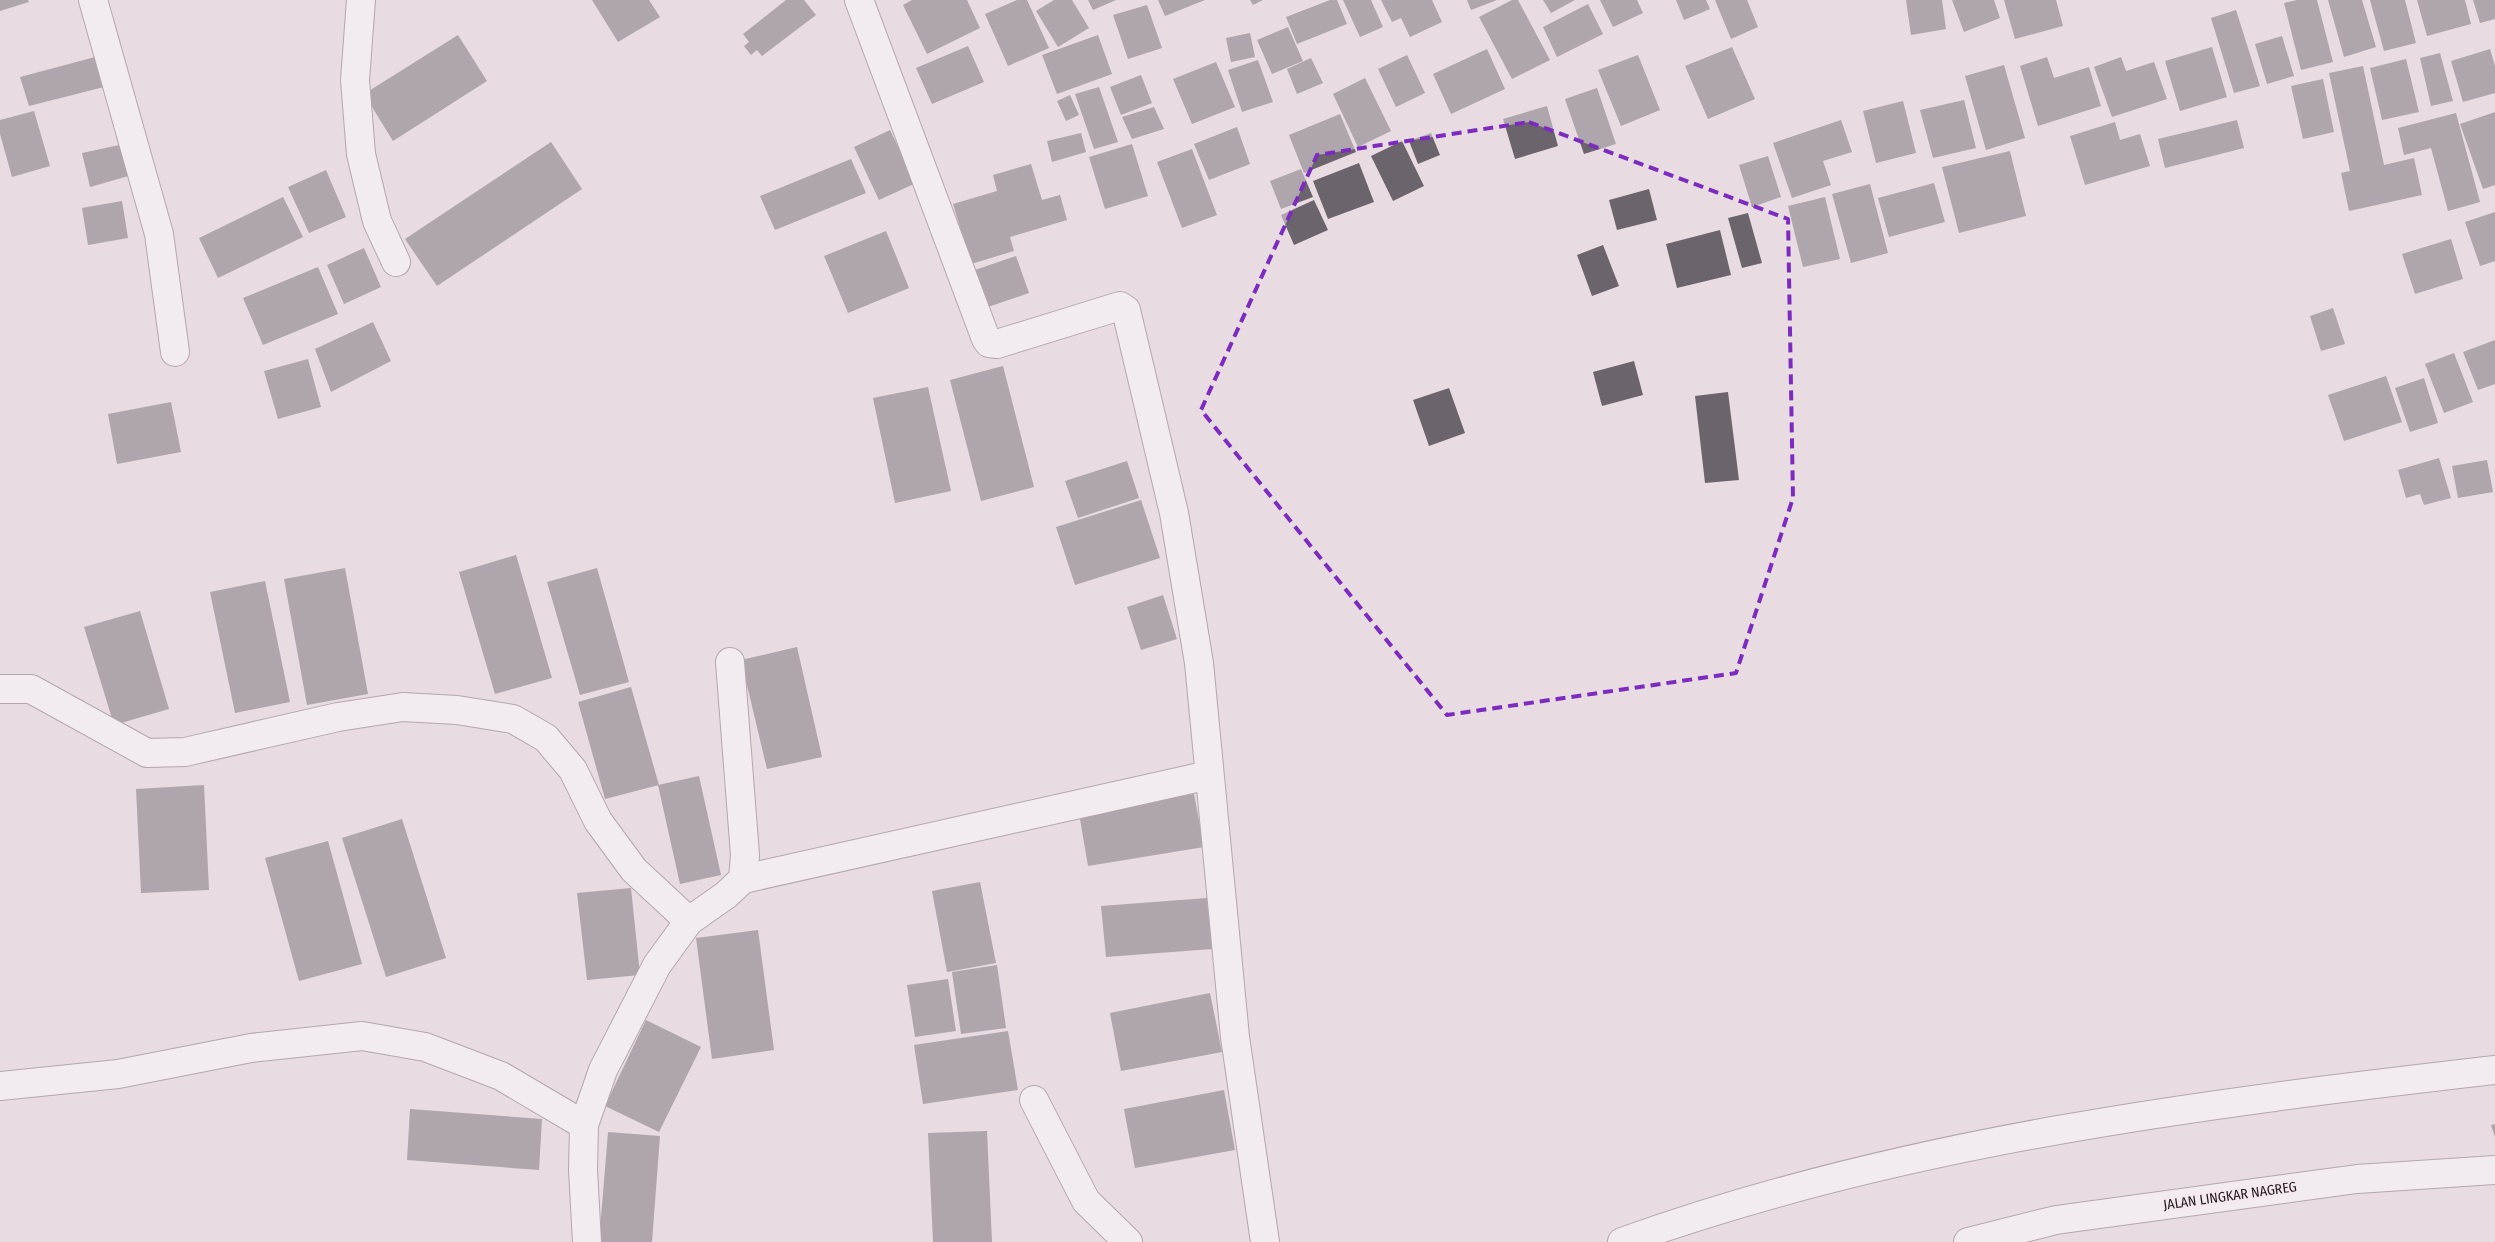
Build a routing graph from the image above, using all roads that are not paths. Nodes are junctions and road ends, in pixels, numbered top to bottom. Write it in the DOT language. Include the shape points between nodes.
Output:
graph roads {
  1 [pos="93,0"];
  2 [pos="361,0"];
  3 [pos="859,0"];
  4 [pos="396,262"];
  5 [pos="175,352"];
  6 [pos="730,662"];
  7 [pos="0,689"];
  8 [pos="1209,776"];
  9 [pos="742,879"];
  10 [pos="688,921"];
  11 [pos="2495,1070"];
  12 [pos="0,1086"];
  13 [pos="1034,1100"];
  14 [pos="584,1125"];
  15 [pos="2495,1170"];
  16 [pos="587,1242"];
  17 [pos="1128,1242"];
  18 [pos="1265,1242"];
  19 [pos="1622,1242"];
  20 [pos="1968,1242"];
  1 -- 5 [label="main road" via="160,234"];
  2 -- 4 [label="main road" via="355,80 361,154 377,220"];
  3 -- 8 [label="main road" via="989,343 997,344 1120,306 1126,310 1174,513 1199,663"];
  6 -- 9 [label="main road" via="745,855"];
  7 -- 10 [label="main road" via="31,690 147,753 185,752 338,717 403,707 457,710 513,719 546,738 573,770 598,821 634,870"];
  8 -- 9 [label="main road"];
  8 -- 18 [label="main road" via="1235,1037"];
  9 -- 10 [label="main road"];
  10 -- 14 [label="main road" via="657,966 608,1061"];
  11 -- 19 [label="main road" via="2283,1094 2002,1139 1818,1180 1683,1220"];
  12 -- 14 [label="main road" via="118,1074 251,1048 362,1036 425,1047 501,1076"];
  13 -- 17 [label="main road" via="1086,1201"];
  14 -- 16 [label="main road"];
  15 -- 20 [label="main road, JALAN LINGKAR NAGREG" via="2358,1179 2056,1220"];
}
